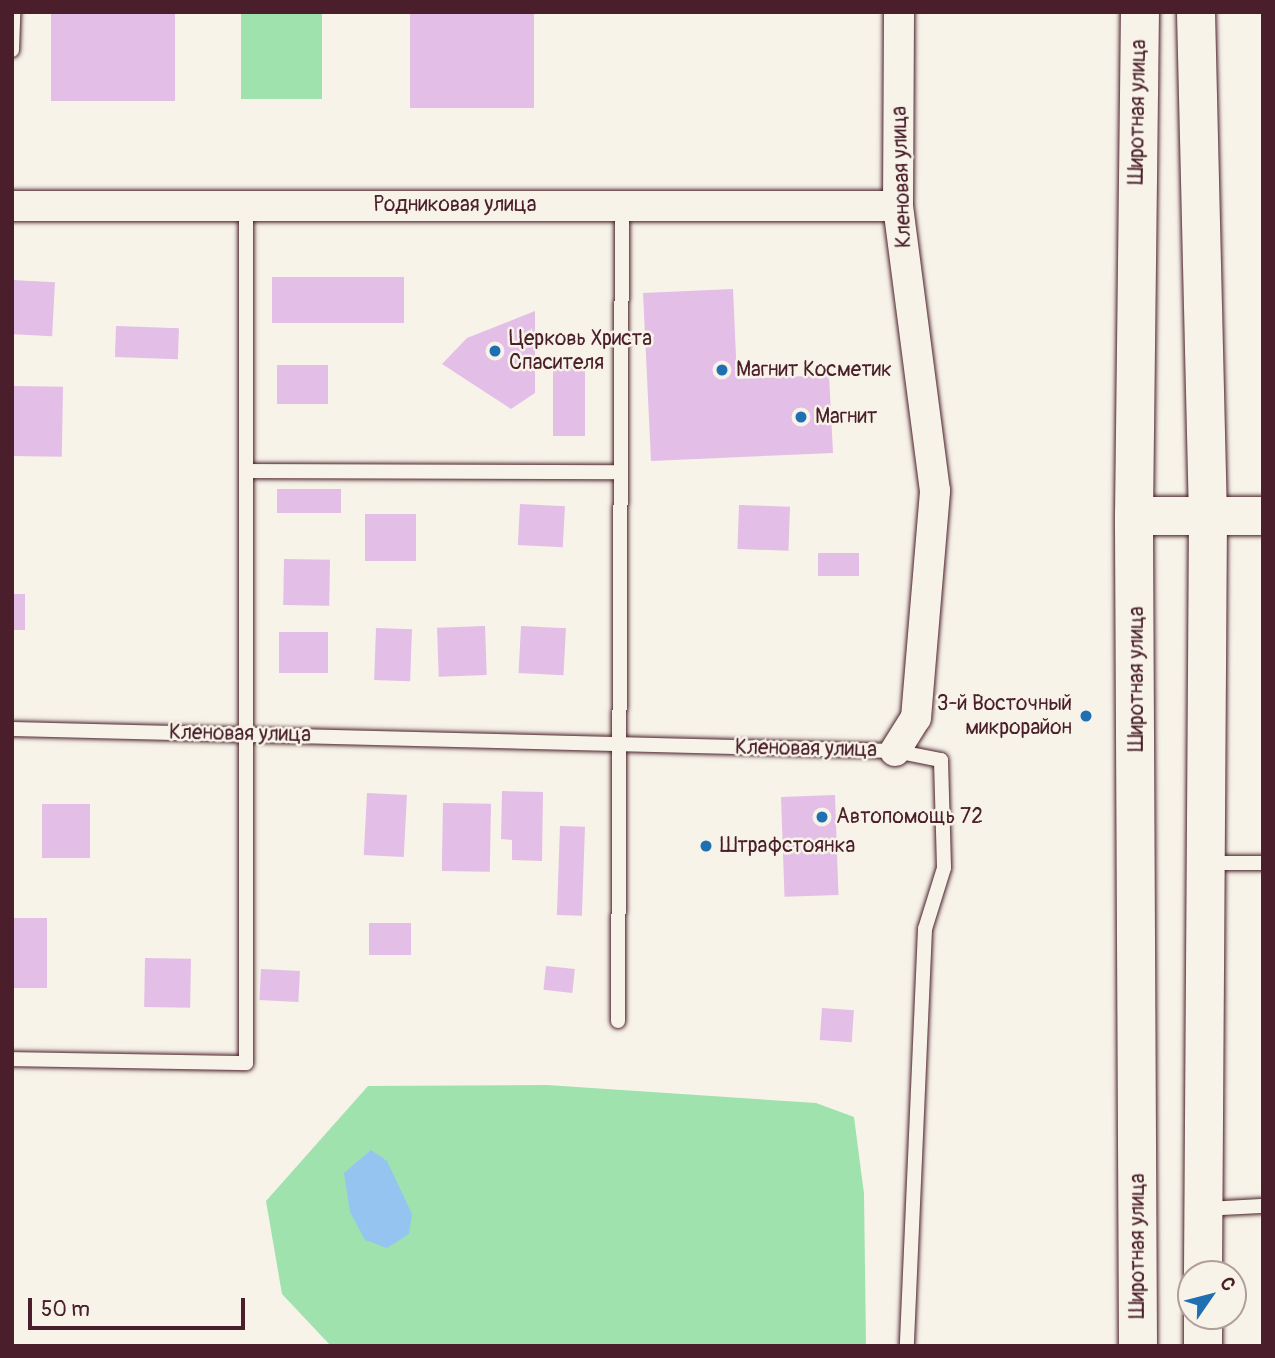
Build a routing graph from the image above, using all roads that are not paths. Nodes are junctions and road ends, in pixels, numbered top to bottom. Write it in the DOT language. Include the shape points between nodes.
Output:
graph roads {
  1 [pos="13,12"];
  2 [pos="899,12"];
  3 [pos="1140,12"];
  4 [pos="1196,12"];
  5 [pos="12,50"];
  6 [pos="12,188"];
  7 [pos="246,205"];
  8 [pos="622,205"];
  9 [pos="13,206"];
  10 [pos="898,206"];
  11 [pos="247,471"];
  12 [pos="620,472"];
  13 [pos="1134,516"];
  14 [pos="1263,516"];
  15 [pos="1208,517"];
  16 [pos="12,729"];
  17 [pos="249,733"];
  18 [pos="619,744"];
  19 [pos="895,751"];
  20 [pos="1201,863"];
  21 [pos="1263,863"];
  22 [pos="618,1021"];
  23 [pos="12,1059"];
  24 [pos="1263,1206"];
  25 [pos="1203,1209"];
  26 [pos="1203,1260"];
  27 [pos="907,1346"];
  28 [pos="1138,1346"];
  1 -- 5 [label="lane"];
  2 -- 10 [label="street, Кленовая улица"];
  3 -- 13 [label="main road, Широтная улица"];
  4 -- 15 [label="main road"];
  6 -- 9 [label="lane"];
  7 -- 8 [label="street, Родниковая улица"];
  7 -- 9 [label="street, Родниковая улица"];
  7 -- 11 [label="lane"];
  8 -- 10 [label="street, Родниковая улица"];
  8 -- 12 [label="lane"];
  10 -- 19 [label="street, Кленовая улица" via="935,491 916,718"];
  11 -- 12 [label="lane"];
  11 -- 17 [label="lane"];
  12 -- 18 [label="lane"];
  13 -- 15 [label="main road"];
  13 -- 28 [label="main road, Широтная улица"];
  14 -- 15 [label="main road"];
  15 -- 20 [label="main road"];
  16 -- 17 [label="lane, Кленовая улица"];
  17 -- 18 [label="lane, Кленовая улица"];
  17 -- 23 [label="lane" via="246,1063"];
  18 -- 19 [label="lane, Кленовая улица"];
  18 -- 22 [label="lane"];
  19 -- 27 [label="lane" via="941,760 944,868 925,929"];
  20 -- 21 [label="lane"];
  20 -- 25 [label="main road"];
  24 -- 25 [label="lane"];
  25 -- 26 [label="main road"];
}
